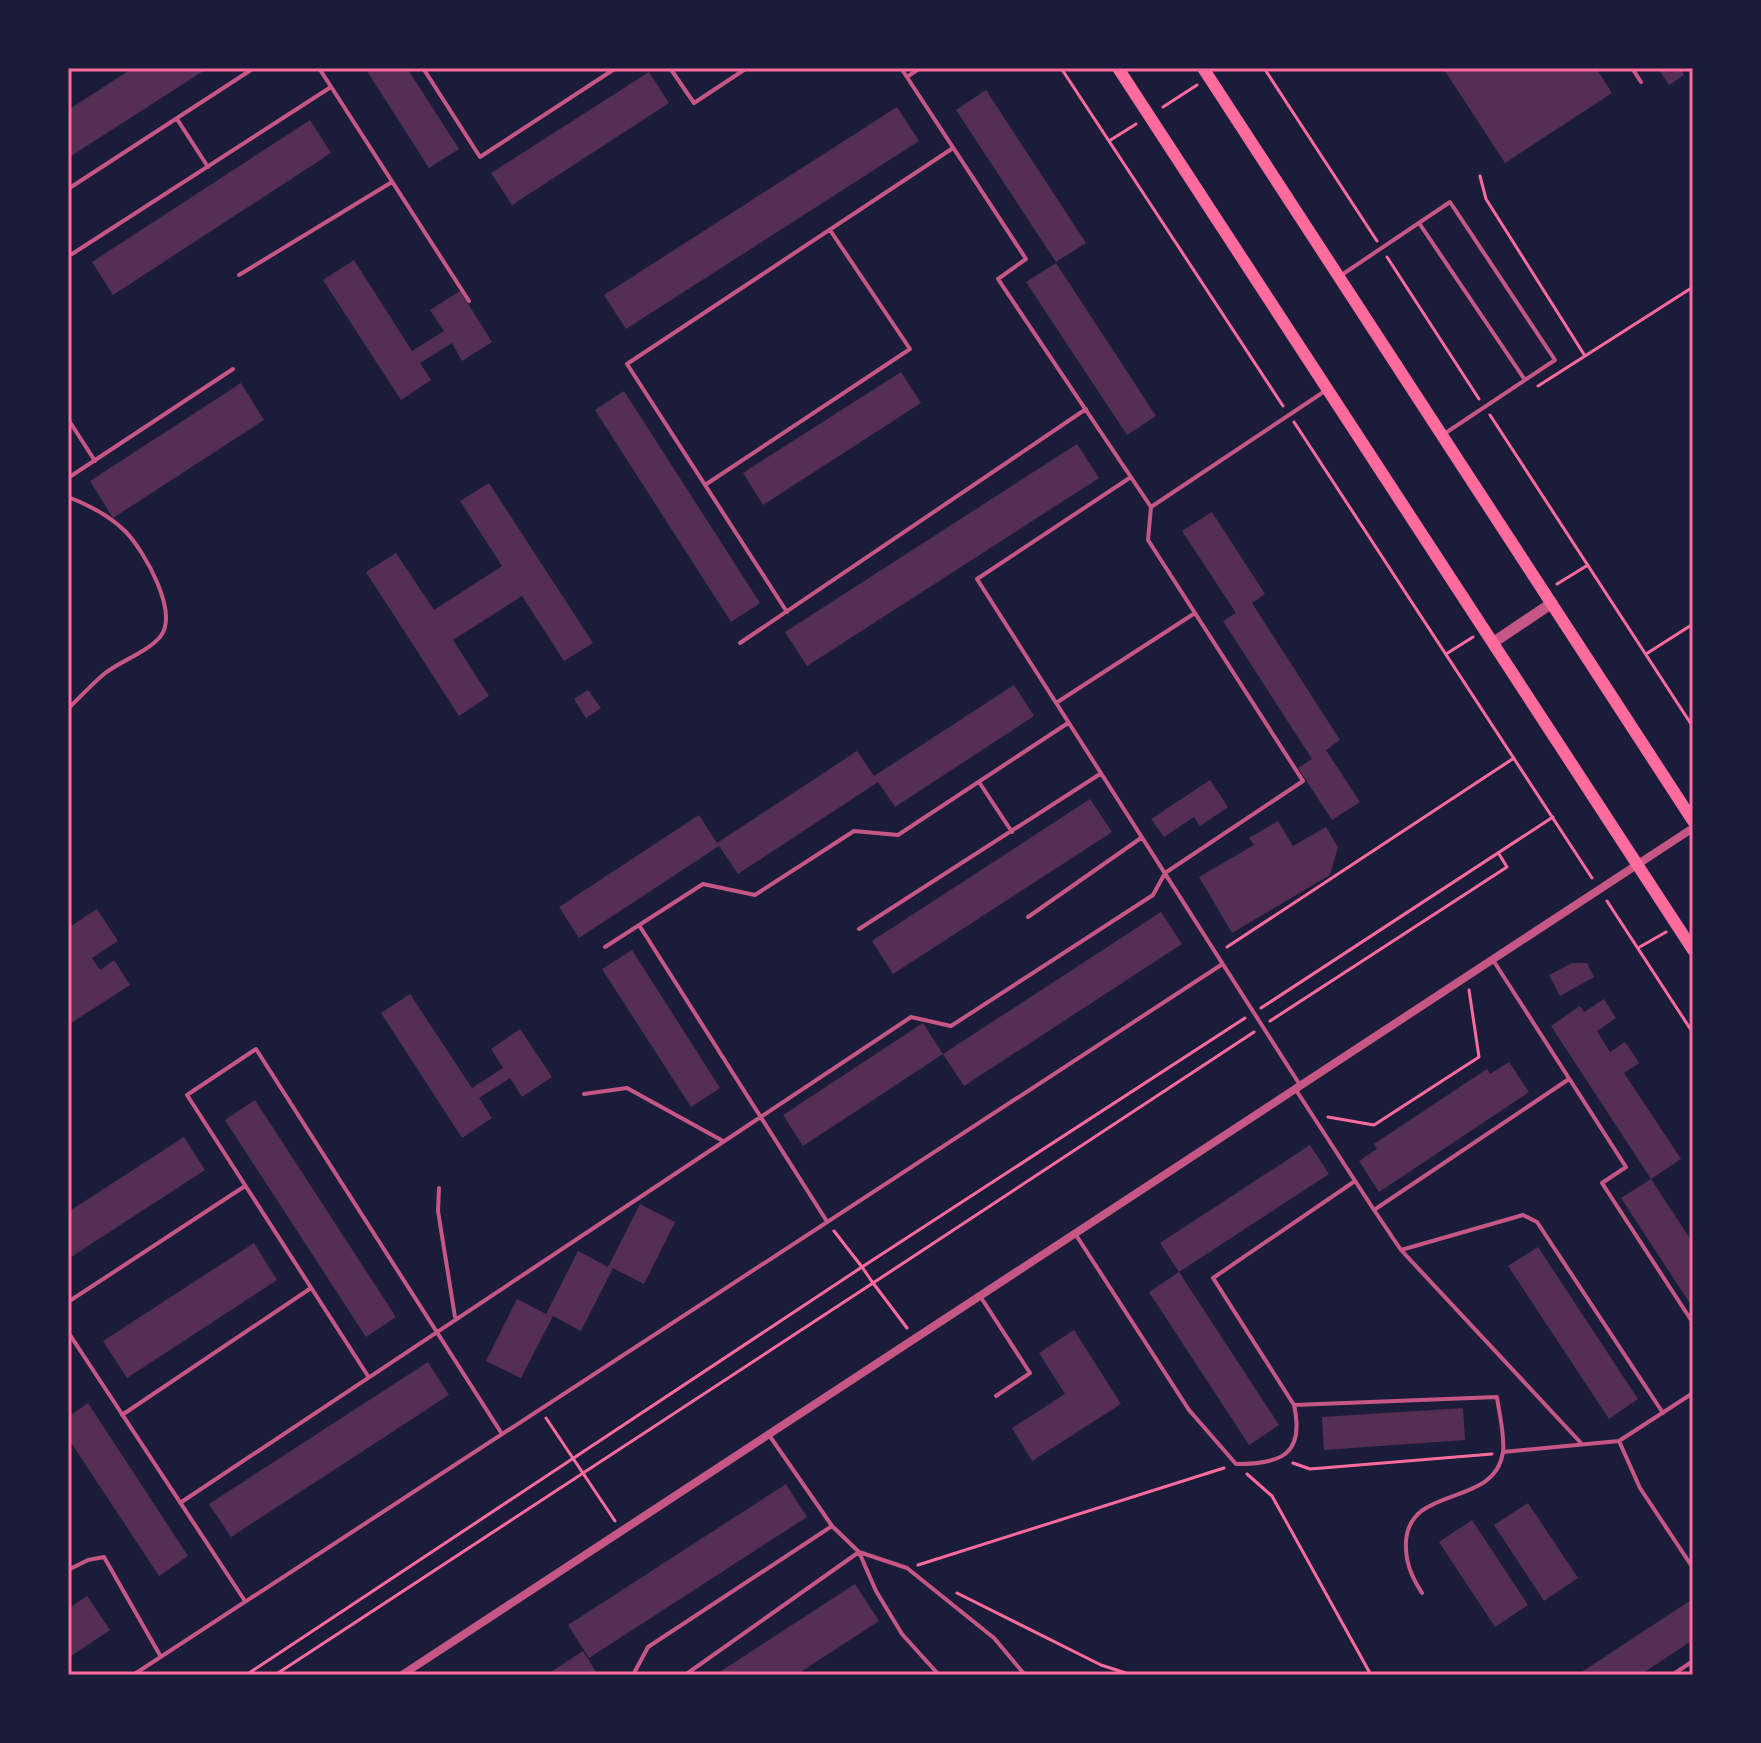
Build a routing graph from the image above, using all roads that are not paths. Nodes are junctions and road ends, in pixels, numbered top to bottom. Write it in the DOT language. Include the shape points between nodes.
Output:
graph roads {
  1 [pos="254,68"];
  2 [pos="319,68"];
  3 [pos="423,68"];
  4 [pos="616,68"];
  5 [pos="670,68"];
  6 [pos="747,68"];
  7 [pos="901,68"];
  8 [pos="920,68"];
  9 [pos="1118,68"];
  10 [pos="1632,68"];
  11 [pos="1206,73"];
  12 [pos="907,77"];
  13 [pos="1641,82"];
  14 [pos="331,87"];
  15 [pos="177,119"];
  16 [pos="953,148"];
  17 [pos="208,167"];
  18 [pos="392,182"];
  19 [pos="68,189"];
  20 [pos="1419,223"];
  21 [pos="830,230"];
  22 [pos="72,254"];
  23 [pos="239,275"];
  24 [pos="1338,277"];
  25 [pos="469,301"];
  26 [pos="233,369"];
  27 [pos="1525,380"];
  28 [pos="1329,389"];
  29 [pos="1086,409"];
  30 [pos="68,419"];
  31 [pos="1442,435"];
  32 [pos="95,461"];
  33 [pos="1131,477"];
  34 [pos="68,478"];
  35 [pos="705,485"];
  36 [pos="68,497"];
  37 [pos="1151,507"];
  38 [pos="1552,603"];
  39 [pos="787,612"];
  40 [pos="1195,613"];
  41 [pos="1494,642"];
  42 [pos="740,643"];
  43 [pos="1055,703"];
  44 [pos="68,709"];
  45 [pos="1068,723"];
  46 [pos="1100,774"];
  47 [pos="979,782"];
  48 [pos="1693,821"];
  49 [pos="1693,828"];
  50 [pos="1012,832"];
  51 [pos="1142,838"];
  52 [pos="1637,865"];
  53 [pos="1165,873"];
  54 [pos="1028,917"];
  55 [pos="639,925"];
  56 [pos="859,929"];
  57 [pos="605,947"];
  58 [pos="1693,950"];
  59 [pos="1493,960"];
  60 [pos="1221,965"];
  61 [pos="1569,1079"];
  62 [pos="1298,1088"];
  63 [pos="584,1094"];
  64 [pos="759,1117"];
  65 [pos="723,1141"];
  66 [pos="1355,1181"];
  67 [pos="245,1186"];
  68 [pos="439,1188"];
  69 [pos="1374,1210"];
  70 [pos="827,1221"];
  71 [pos="1075,1234"];
  72 [pos="1401,1250"];
  73 [pos="311,1288"];
  74 [pos="980,1296"];
  75 [pos="68,1302"];
  76 [pos="455,1317"];
  77 [pos="1693,1323"];
  78 [pos="436,1330"];
  79 [pos="68,1332"];
  80 [pos="368,1376"];
  81 [pos="1693,1393"];
  82 [pos="996,1396"];
  83 [pos="1294,1405"];
  84 [pos="1663,1413"];
  85 [pos="122,1415"];
  86 [pos="502,1434"];
  87 [pos="769,1435"];
  88 [pos="1619,1441"];
  89 [pos="1581,1443"];
  90 [pos="1503,1452"];
  91 [pos="180,1503"];
  92 [pos="832,1526"];
  93 [pos="859,1552"];
  94 [pos="1693,1568"];
  95 [pos="68,1570"];
  96 [pos="1422,1593"];
  97 [pos="245,1601"];
  98 [pos="161,1657"];
  99 [pos="1693,1661"];
  100 [pos="133,1675"];
  101 [pos="402,1675"];
  102 [pos="633,1675"];
  103 [pos="685,1675"];
  104 [pos="939,1675"];
  105 [pos="1025,1675"];
  106 [pos="1672,1675"];
  1 -- 15 [label="lane"];
  2 -- 14 [label="lane"];
  3 -- 4 [label="lane" via="480,157"];
  5 -- 6 [label="lane" via="694,103"];
  7 -- 12 [label="lane"];
  8 -- 12 [label="lane"];
  9 -- 28 [label="main road"];
  10 -- 13 [label="lane"];
  11 -- 24 [label="main road"];
  12 -- 16 [label="lane"];
  14 -- 17 [label="lane"];
  14 -- 18 [label="lane"];
  15 -- 17 [label="lane"];
  15 -- 19 [label="lane"];
  16 -- 21 [label="lane"];
  16 -- 29 [label="lane" via="1026,259 998,279"];
  17 -- 22 [label="lane"];
  18 -- 23 [label="lane"];
  18 -- 25 [label="lane"];
  20 -- 24 [label="lane"];
  20 -- 27 [label="lane"];
  20 -- 27 [label="lane" via="1450,202 1555,360"];
  21 -- 35 [label="lane" via="627,364"];
  21 -- 35 [label="lane" via="910,349"];
  24 -- 31 [label="main road"];
  26 -- 32 [label="lane"];
  27 -- 31 [label="lane"];
  28 -- 37 [label="lane"];
  28 -- 41 [label="main road"];
  29 -- 33 [label="lane"];
  29 -- 39 [label="lane"];
  30 -- 32 [label="lane"];
  31 -- 38 [label="main road"];
  32 -- 34 [label="lane"];
  33 -- 37 [label="lane"];
  33 -- 43 [label="lane" via="977,579"];
  35 -- 39 [label="lane"];
  36 -- 44 [label="lane" via="100,512 126,533 148,564 167,606 167,625 159,638 104,674"];
  37 -- 40 [label="lane" via="1148,540"];
  38 -- 41 [label="street"];
  38 -- 48 [label="main road"];
  39 -- 42 [label="lane"];
  40 -- 43 [label="lane"];
  40 -- 53 [label="lane" via="1303,781"];
  41 -- 52 [label="main road"];
  43 -- 45 [label="lane"];
  45 -- 46 [label="lane"];
  45 -- 47 [label="lane"];
  46 -- 50 [label="lane"];
  46 -- 51 [label="lane"];
  47 -- 50 [label="lane"];
  47 -- 55 [label="lane" via="898,835 854,831 755,895 703,884"];
  49 -- 52 [label="street"];
  50 -- 56 [label="lane"];
  51 -- 53 [label="lane"];
  51 -- 54 [label="lane"];
  52 -- 58 [label="main road"];
  52 -- 59 [label="street"];
  53 -- 60 [label="lane"];
  53 -- 64 [label="lane" via="1153,895 951,1026 911,1017"];
  55 -- 57 [label="lane"];
  55 -- 64 [label="lane"];
  59 -- 61 [label="lane"];
  59 -- 62 [label="street"];
  60 -- 62 [label="lane"];
  60 -- 70 [label="lane"];
  61 -- 69 [label="lane"];
  61 -- 77 [label="lane" via="1626,1167 1602,1183"];
  62 -- 66 [label="lane"];
  62 -- 71 [label="street"];
  63 -- 65 [label="lane" via="627,1088"];
  64 -- 65 [label="lane"];
  64 -- 70 [label="lane"];
  65 -- 76 [label="lane"];
  66 -- 69 [label="lane"];
  66 -- 83 [label="lane" via="1213,1278"];
  67 -- 73 [label="lane"];
  67 -- 75 [label="lane"];
  67 -- 78 [label="lane" via="187,1095 256,1049"];
  68 -- 76 [label="lane"];
  69 -- 72 [label="lane"];
  70 -- 86 [label="lane"];
  71 -- 74 [label="street"];
  71 -- 83 [label="lane" via="1189,1410 1236,1464 1282,1459 1299,1427"];
  72 -- 84 [label="lane" via="1523,1215 1537,1222"];
  72 -- 89 [label="lane"];
  73 -- 80 [label="lane"];
  73 -- 85 [label="lane"];
  74 -- 82 [label="lane" via="1030,1373"];
  74 -- 87 [label="street"];
  76 -- 78 [label="lane"];
  78 -- 80 [label="lane"];
  78 -- 86 [label="lane"];
  79 -- 85 [label="lane"];
  80 -- 91 [label="lane"];
  81 -- 84 [label="lane"];
  83 -- 90 [label="lane" via="1497,1397"];
  84 -- 88 [label="lane"];
  85 -- 91 [label="lane"];
  86 -- 97 [label="lane"];
  87 -- 92 [label="lane"];
  87 -- 101 [label="street"];
  88 -- 89 [label="lane"];
  88 -- 94 [label="lane" via="1640,1488"];
  89 -- 90 [label="lane"];
  90 -- 96 [label="lane" via="1486,1481 1417,1512 1407,1529 1405,1555"];
  91 -- 97 [label="lane"];
  92 -- 93 [label="lane"];
  92 -- 102 [label="lane" via="648,1647"];
  93 -- 103 [label="lane"];
  93 -- 104 [label="lane" via="902,1634"];
  93 -- 105 [label="lane" via="907,1568 994,1638"];
  95 -- 98 [label="lane" via="104,1557"];
  97 -- 98 [label="lane"];
  98 -- 100 [label="lane"];
  99 -- 106 [label="lane"];
}
